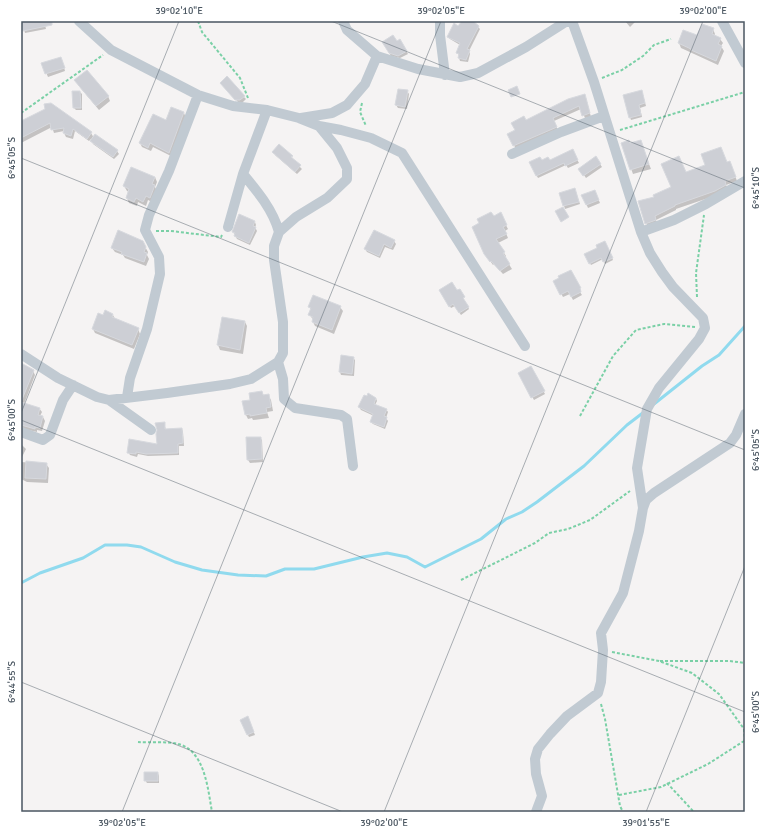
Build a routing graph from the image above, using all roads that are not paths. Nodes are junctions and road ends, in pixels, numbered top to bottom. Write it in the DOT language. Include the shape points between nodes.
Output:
graph roads {
  1 [pos="79,21"];
  2 [pos="343,21"];
  3 [pos="440,21"];
  4 [pos="567,21"];
  5 [pos="572,21"];
  6 [pos="722,21"];
  7 [pos="377,56"];
  8 [pos="745,63"];
  9 [pos="445,75"];
  10 [pos="198,95"];
  11 [pos="267,110"];
  12 [pos="604,116"];
  13 [pos="299,118"];
  14 [pos="319,126"];
  15 [pos="512,154"];
  16 [pos="243,174"];
  17 [pos="745,181"];
  18 [pos="228,227"];
  19 [pos="278,232"];
  20 [pos="641,232"];
  21 [pos="526,346"];
  22 [pos="21,354"];
  23 [pos="278,362"];
  24 [pos="73,386"];
  25 [pos="127,397"];
  26 [pos="109,400"];
  27 [pos="745,414"];
  28 [pos="151,430"];
  29 [pos="21,432"];
  30 [pos="353,466"];
  31 [pos="643,508"];
  32 [pos="536,812"];
  1 -- 10 [label="street" via="111,50"];
  2 -- 7 [label="street" via="347,30"];
  3 -- 9 [label="street"];
  4 -- 9 [label="street" via="478,73 460,77"];
  5 -- 12 [label="street"];
  6 -- 8 [label="street"];
  7 -- 9 [label="street"];
  7 -- 13 [label="street" via="365,84 347,105 332,113"];
  10 -- 11 [label="street" via="233,106"];
  10 -- 25 [label="street" via="145,230 159,257 160,274 147,329 130,378"];
  11 -- 13 [label="street"];
  11 -- 16 [label="street"];
  12 -- 15 [label="street" via="560,132"];
  12 -- 20 [label="street"];
  13 -- 14 [label="street"];
  14 -- 19 [label="street" via="337,148 347,168 347,179 327,198 296,217"];
  14 -- 21 [label="street" via="371,138 402,153"];
  16 -- 18 [label="street"];
  16 -- 19 [label="street" via="275,218"];
  17 -- 20 [label="street" via="674,220"];
  19 -- 23 [label="street" via="274,260 284,338 283,353"];
  20 -- 31 [label="street" via="650,253 669,282 703,318 705,328 659,388 647,409 636,468"];
  22 -- 24 [label="street"];
  23 -- 25 [label="street" via="251,379"];
  23 -- 30 [label="street" via="283,379 284,399 295,408 341,415 347,419"];
  24 -- 26 [label="street"];
  24 -- 29 [label="street" via="63,400 50,435 43,440"];
  25 -- 26 [label="street"];
  26 -- 28 [label="street"];
  27 -- 31 [label="street" via="730,443 654,493 646,500"];
  31 -- 32 [label="street" via="640,531 623,593 601,634 603,650 598,693 568,716 538,749 535,759 536,774 542,796"];
}
